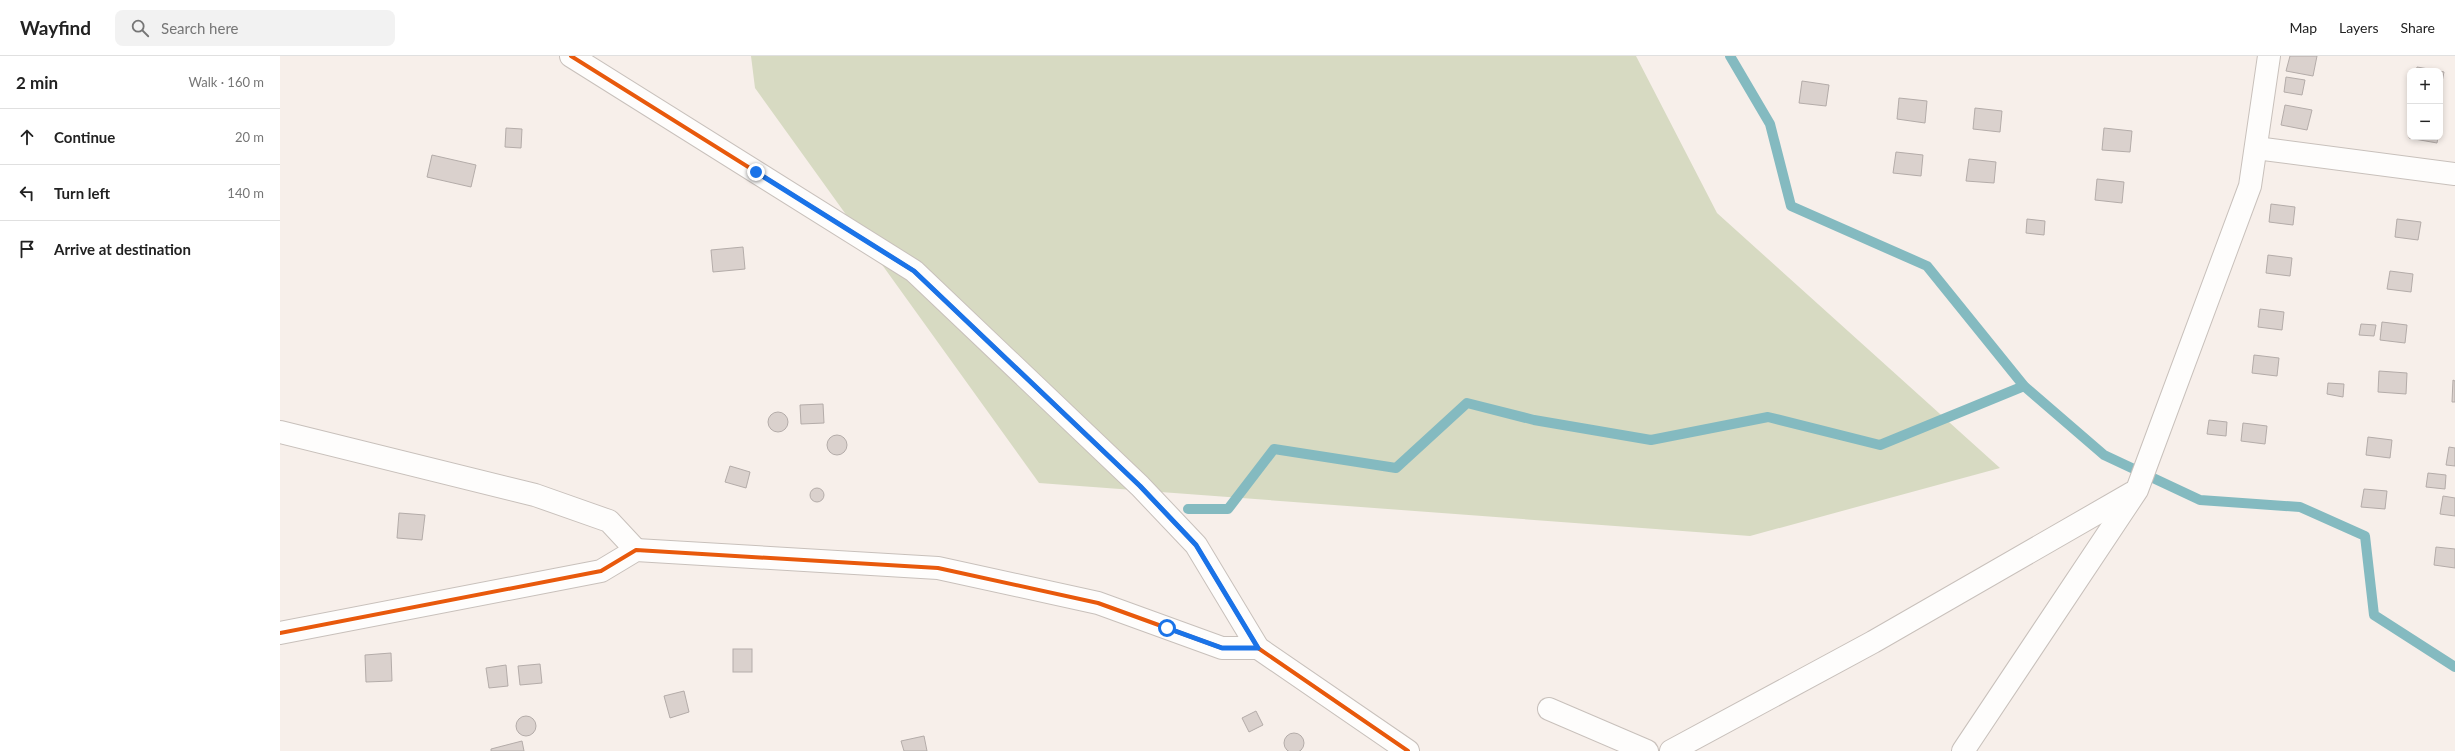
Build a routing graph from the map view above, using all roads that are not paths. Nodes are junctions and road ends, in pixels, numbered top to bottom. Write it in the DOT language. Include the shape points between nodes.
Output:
graph roads {
  1 [pos="571,56"];
  2 [pos="2269,56"];
  3 [pos="2256,148"];
  4 [pos="2455,174"];
  5 [pos="280,432"];
  6 [pos="2137,490"];
  7 [pos="636,550"];
  8 [pos="280,633"];
  9 [pos="1258,648"];
  10 [pos="1549,709"];
  11 [pos="1408,751"];
  12 [pos="1647,751"];
  13 [pos="1671,751"];
  14 [pos="1963,751"];
  1 -- 9 [label="street" via="914,271 1140,486 1196,545"];
  2 -- 3 [label="street"];
  3 -- 4 [label="street"];
  3 -- 6 [label="street" via="2250,186"];
  5 -- 7 [label="street" via="536,495 609,521"];
  6 -- 13 [label="street" via="1873,642"];
  6 -- 14 [label="street"];
  7 -- 8 [label="street" via="601,571"];
  7 -- 9 [label="street" via="938,568 1098,603 1222,648"];
  9 -- 11 [label="street"];
  10 -- 12 [label="street"];
}
